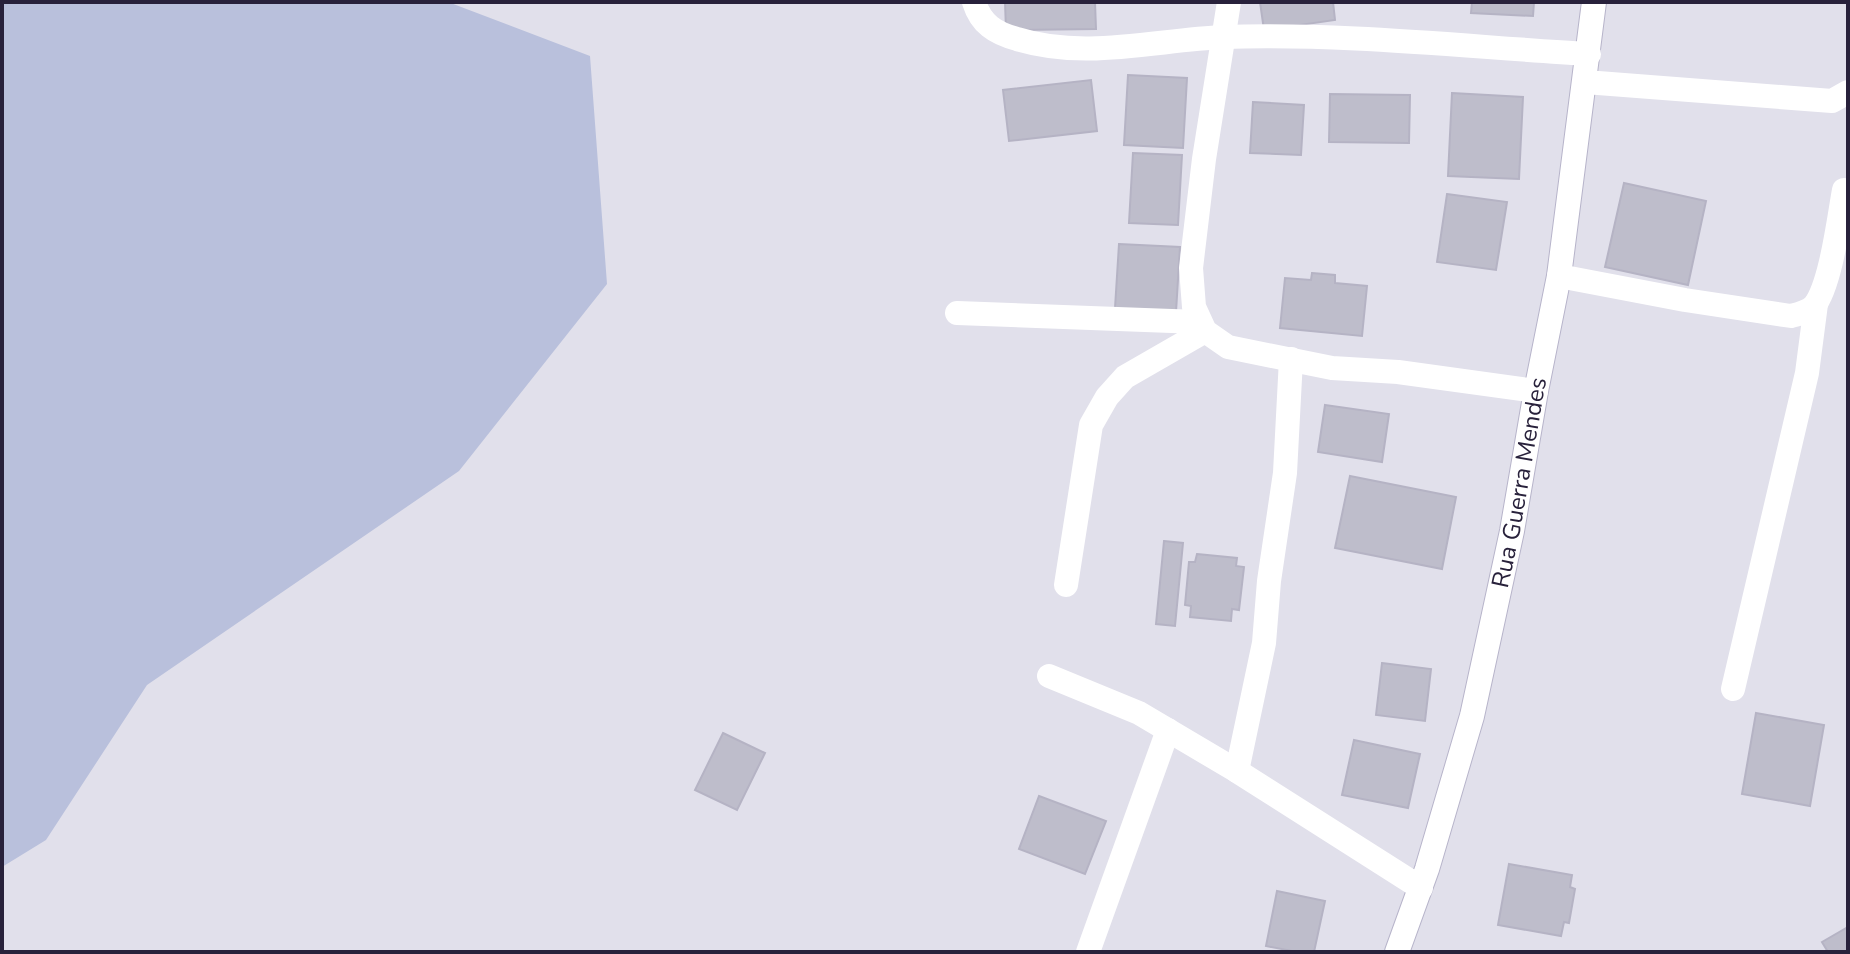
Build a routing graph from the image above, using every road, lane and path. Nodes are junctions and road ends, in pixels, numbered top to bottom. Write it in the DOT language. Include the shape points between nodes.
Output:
graph roads {
  1 [pos="974,2"];
  2 [pos="1229,2"];
  3 [pos="1594,2"];
  4 [pos="1223,37"];
  5 [pos="1589,54"];
  6 [pos="1585,82"];
  7 [pos="1848,92"];
  8 [pos="1844,190"];
  9 [pos="1559,276"];
  10 [pos="1816,304"];
  11 [pos="957,313"];
  12 [pos="1202,326"];
  13 [pos="1291,359"];
  14 [pos="1536,391"];
  15 [pos="1066,585"];
  16 [pos="1049,676"];
  17 [pos="1733,689"];
  18 [pos="1168,730"];
  19 [pos="1237,771"];
  20 [pos="1421,888"];
  21 [pos="1088,952"];
  22 [pos="1397,952"];
  1 -- 4 [label="street" via="981,21 1034,43 1092,49"];
  2 -- 4 [label="street"];
  3 -- 5 [label="street, Rua Guerra Mendes"];
  4 -- 5 [label="street"];
  4 -- 12 [label="street" via="1191,268 1194,307"];
  5 -- 6 [label="street, Rua Guerra Mendes"];
  6 -- 7 [label="street" via="1832,101"];
  6 -- 9 [label="street, Rua Guerra Mendes"];
  8 -- 10 [label="street"];
  9 -- 10 [label="street" via="1791,316"];
  9 -- 14 [label="street, Rua Guerra Mendes"];
  10 -- 17 [label="street" via="1807,373"];
  11 -- 12 [label="street"];
  12 -- 13 [label="street" via="1228,347"];
  12 -- 15 [label="street" via="1125,377 1091,425"];
  13 -- 14 [label="street"];
  13 -- 19 [label="street" via="1285,473 1264,643"];
  14 -- 20 [label="street, Rua Guerra Mendes" via="1472,716"];
  16 -- 18 [label="street"];
  18 -- 19 [label="street"];
  18 -- 21 [label="street"];
  19 -- 20 [label="street"];
  20 -- 22 [label="street, Rua Guerra Mendes"];
}
